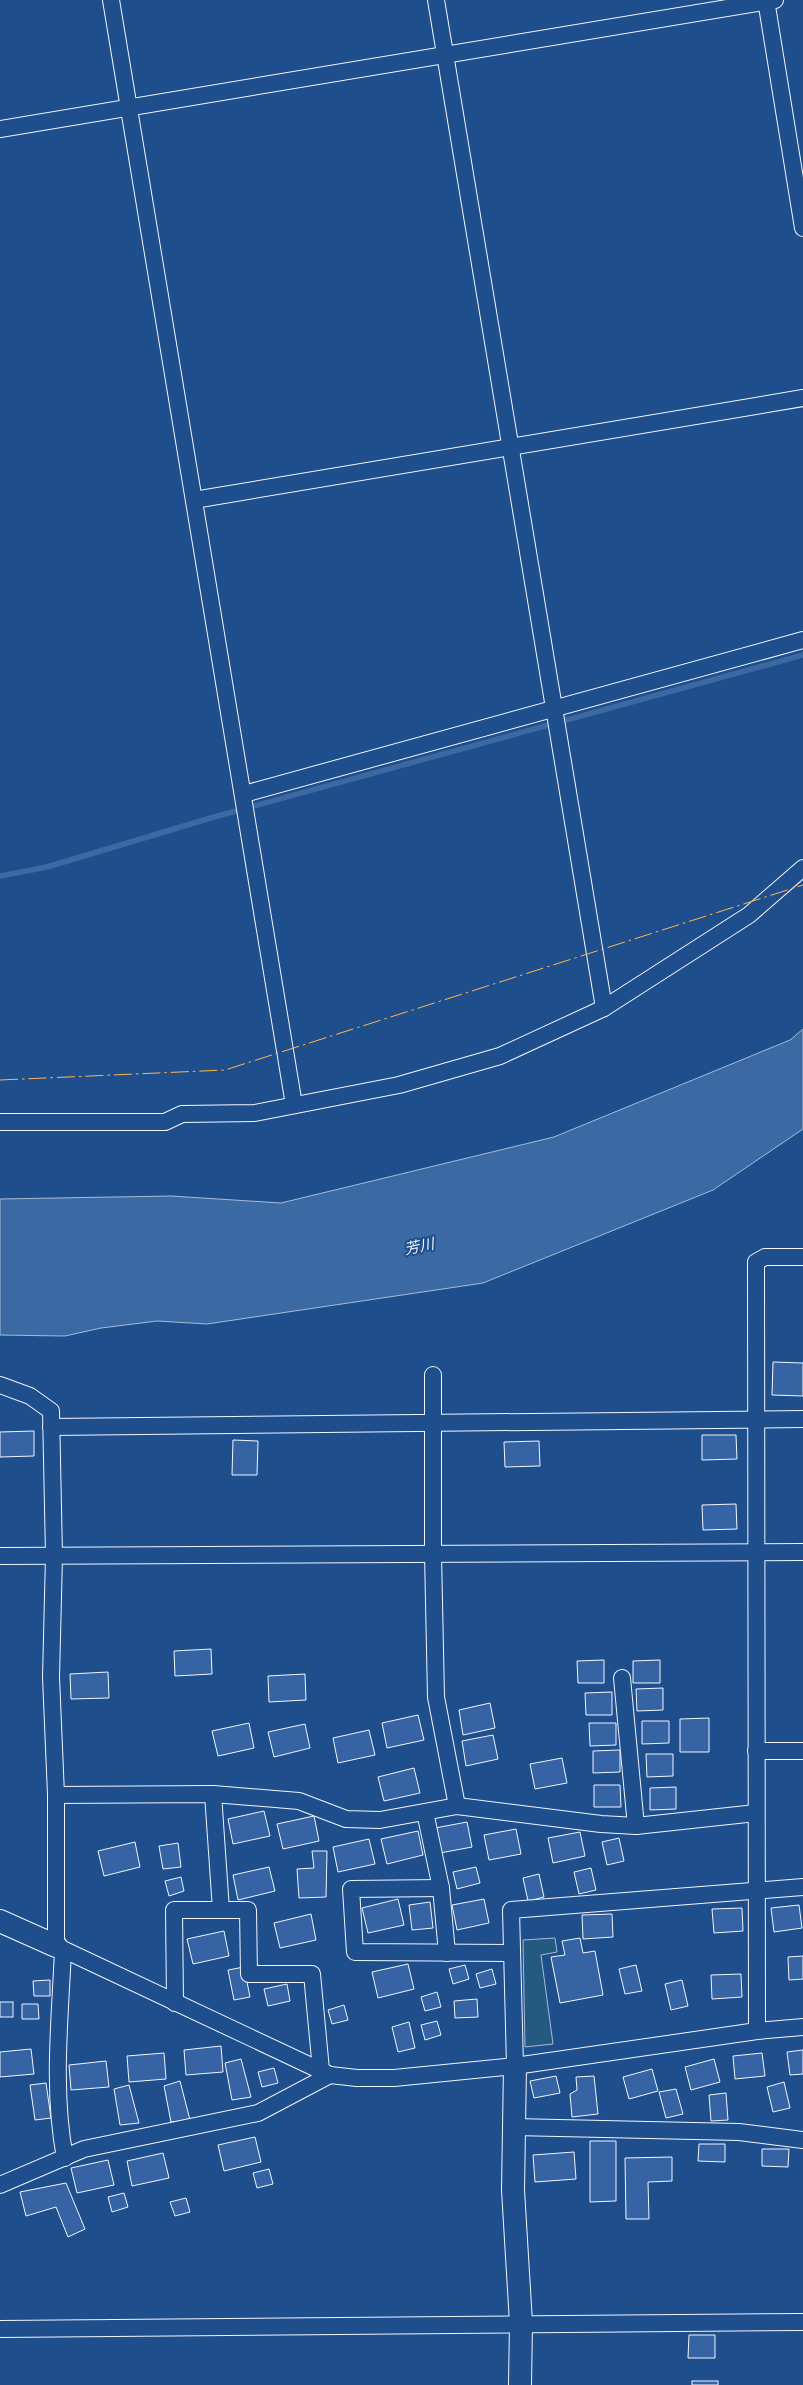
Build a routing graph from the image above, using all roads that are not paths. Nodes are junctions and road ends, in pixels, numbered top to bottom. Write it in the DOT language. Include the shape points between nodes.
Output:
graph roads {
  1 [pos="111,0"];
  2 [pos="436,0"];
  3 [pos="769,0"];
  4 [pos="445,56"];
  5 [pos="130,108"];
  6 [pos="0,129"];
  7 [pos="803,228"];
  8 [pos="803,398"];
  9 [pos="510,448"];
  10 [pos="194,500"];
  11 [pos="803,640"];
  12 [pos="555,711"];
  13 [pos="244,796"];
  14 [pos="803,868"];
  15 [pos="604,1008"];
  16 [pos="294,1105"];
  17 [pos="0,1122"];
  18 [pos="803,1257"];
  19 [pos="434,1375"];
  20 [pos="0,1385"];
  21 [pos="756,1420"];
  22 [pos="803,1420"];
  23 [pos="434,1423"];
  24 [pos="52,1427"];
  25 [pos="755,1552"];
  26 [pos="803,1552"];
  27 [pos="433,1554"];
  28 [pos="0,1556"];
  29 [pos="54,1556"];
  30 [pos="622,1678"];
  31 [pos="756,1751"];
  32 [pos="803,1751"];
  33 [pos="213,1794"];
  34 [pos="56,1795"];
  35 [pos="457,1806"];
  36 [pos="425,1812"];
  37 [pos="756,1813"];
  38 [pos="636,1826"];
  39 [pos="803,1887"];
  40 [pos="441,1888"];
  41 [pos="756,1889"];
  42 [pos="221,1910"];
  43 [pos="0,1921"];
  44 [pos="60,1948"];
  45 [pos="447,1953"];
  46 [pos="512,1953"];
  47 [pos="174,2003"];
  48 [pos="803,2027"];
  49 [pos="757,2031"];
  50 [pos="515,2066"];
  51 [pos="326,2072"];
  52 [pos="513,2126"];
  53 [pos="803,2140"];
  54 [pos="65,2158"];
  55 [pos="0,2185"];
  56 [pos="803,2322"];
  57 [pos="521,2323"];
  58 [pos="0,2329"];
  59 [pos="520,2385"];
  1 -- 5 [label="street"];
  2 -- 4 [label="street"];
  3 -- 4 [label="street"];
  3 -- 7 [label="street"];
  4 -- 5 [label="street"];
  4 -- 9 [label="street"];
  5 -- 6 [label="street"];
  5 -- 10 [label="street"];
  8 -- 9 [label="street"];
  9 -- 10 [label="street"];
  9 -- 12 [label="street"];
  10 -- 13 [label="street"];
  11 -- 12 [label="street"];
  12 -- 13 [label="street"];
  12 -- 15 [label="street"];
  13 -- 16 [label="street"];
  14 -- 15 [label="street" via="749,915"];
  15 -- 16 [label="street" via="500,1056 399,1085"];
  16 -- 17 [label="street" via="256,1113 182,1114 165,1122"];
  18 -- 21 [label="street" via="764,1257 756,1262"];
  19 -- 23 [label="street"];
  20 -- 24 [label="street" via="30,1396 51,1411"];
  21 -- 22 [label="street"];
  21 -- 23 [label="street"];
  21 -- 25 [label="street"];
  23 -- 24 [label="street"];
  23 -- 27 [label="street"];
  24 -- 29 [label="street"];
  25 -- 26 [label="street"];
  25 -- 27 [label="street"];
  25 -- 31 [label="street"];
  27 -- 29 [label="street"];
  27 -- 35 [label="street" via="436,1697"];
  28 -- 29 [label="street"];
  29 -- 34 [label="street" via="51,1677"];
  30 -- 38 [label="street"];
  31 -- 32 [label="street"];
  31 -- 37 [label="street"];
  33 -- 34 [label="street"];
  33 -- 36 [label="street" via="299,1801 346,1819 380,1820"];
  33 -- 42 [label="street"];
  34 -- 44 [label="street"];
  35 -- 36 [label="street"];
  35 -- 38 [label="street"];
  36 -- 40 [label="street"];
  37 -- 38 [label="street"];
  37 -- 41 [label="street"];
  39 -- 41 [label="street"];
  40 -- 45 [label="street"];
  40 -- 45 [label="street" via="351,1889 355,1952"];
  41 -- 46 [label="street" via="511,1910"];
  41 -- 49 [label="street"];
  42 -- 47 [label="street" via="174,1910"];
  42 -- 51 [label="street" via="248,1910 249,1974 312,1974"];
  43 -- 44 [label="street"];
  44 -- 47 [label="street"];
  44 -- 54 [label="street" via="58,2116"];
  45 -- 46 [label="street"];
  46 -- 50 [label="street"];
  47 -- 51 [label="street"];
  48 -- 49 [label="street"];
  49 -- 50 [label="street"];
  50 -- 51 [label="street" via="394,2078 357,2078"];
  50 -- 52 [label="street"];
  51 -- 54 [label="street" via="258,2113 84,2149"];
  52 -- 53 [label="street" via="739,2132"];
  52 -- 57 [label="street" via="513,2190"];
  54 -- 55 [label="street"];
  56 -- 57 [label="street"];
  57 -- 58 [label="street"];
  57 -- 59 [label="street"];
}
